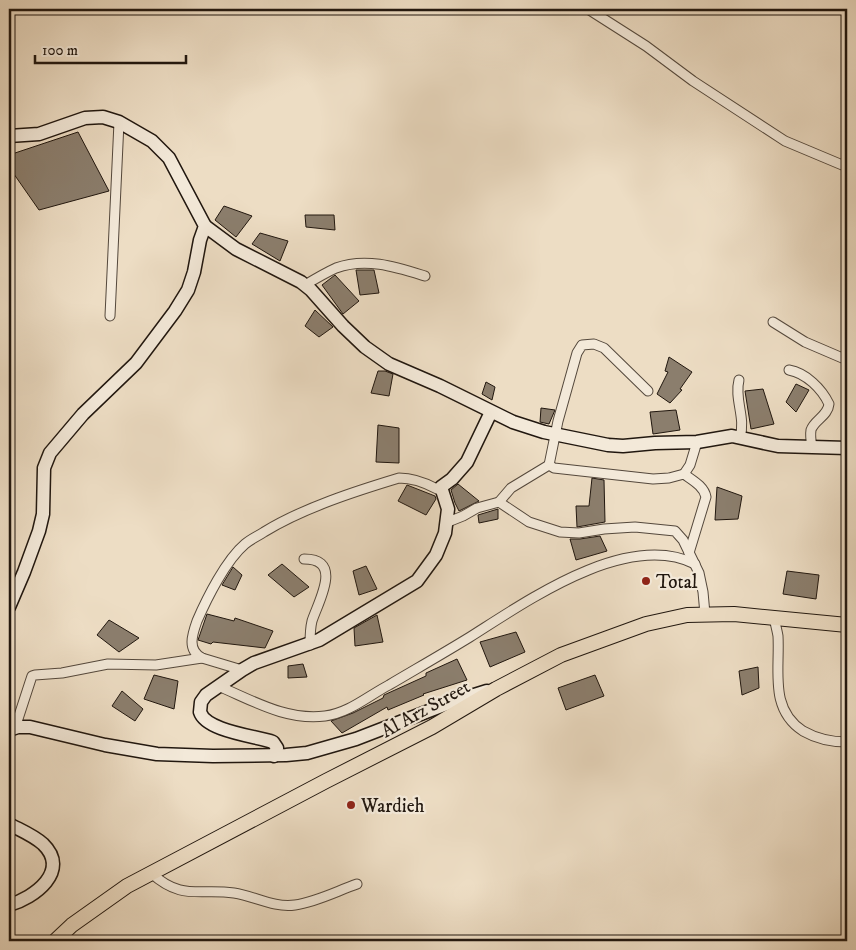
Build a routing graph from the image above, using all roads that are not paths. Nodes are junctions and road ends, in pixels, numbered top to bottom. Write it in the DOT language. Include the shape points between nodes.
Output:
graph roads {
  1 [pos="588,9"];
  2 [pos="119,122"];
  3 [pos="9,136"];
  4 [pos="847,167"];
  5 [pos="205,226"];
  6 [pos="425,276"];
  7 [pos="305,285"];
  8 [pos="110,316"];
  9 [pos="773,322"];
  10 [pos="847,360"];
  11 [pos="789,370"];
  12 [pos="739,380"];
  13 [pos="648,392"];
  14 [pos="491,412"];
  15 [pos="555,435"];
  16 [pos="740,437"];
  17 [pos="696,442"];
  18 [pos="812,447"];
  19 [pos="847,448"];
  20 [pos="549,465"];
  21 [pos="684,474"];
  22 [pos="441,487"];
  23 [pos="499,502"];
  24 [pos="448,522"];
  25 [pos="689,554"];
  26 [pos="304,559"];
  27 [pos="695,564"];
  28 [pos="9,607"];
  29 [pos="705,614"];
  30 [pos="774,617"];
  31 [pos="847,625"];
  32 [pos="310,644"];
  33 [pos="202,658"];
  34 [pos="242,670"];
  35 [pos="218,686"];
  36 [pos="496,689"];
  37 [pos="12,729"];
  38 [pos="847,742"];
  39 [pos="274,756"];
  40 [pos="9,824"];
  41 [pos="151,873"];
  42 [pos="357,884"];
  43 [pos="9,905"];
  44 [pos="55,941"];
  1 -- 4 [label="street" via="785,141"];
  2 -- 3 [label="street" via="103,117 85,118 39,134"];
  2 -- 5 [label="street" via="152,141 169,158"];
  2 -- 8 [label="street"];
  5 -- 7 [label="street" via="236,249"];
  5 -- 28 [label="street" via="188,290 175,311 136,363 83,414 50,453 44,468 43,514"];
  6 -- 7 [label="street" via="372,262 337,268"];
  7 -- 14 [label="street" via="376,356"];
  9 -- 10 [label="street" via="805,342"];
  11 -- 18 [label="street" via="806,376 829,404 828,410 813,426"];
  12 -- 16 [label="street" via="743,428"];
  13 -- 15 [label="street" via="604,348 594,344 582,345"];
  14 -- 15 [label="street"];
  14 -- 22 [label="street" via="467,462"];
  15 -- 17 [label="street" via="623,446"];
  15 -- 20 [label="street"];
  16 -- 17 [label="street"];
  16 -- 18 [label="street" via="772,445"];
  17 -- 21 [label="street"];
  18 -- 19 [label="street"];
  20 -- 21 [label="street" via="653,479"];
  20 -- 23 [label="street" via="511,488"];
  21 -- 25 [label="street" via="704,490 706,497"];
  22 -- 24 [label="street" via="448,509"];
  22 -- 33 [label="street" via="399,478 295,515 246,543 224,570 194,630 192,647"];
  23 -- 24 [label="street"];
  23 -- 25 [label="street" via="529,522 560,532 635,527 670,530 680,535"];
  24 -- 32 [label="street" via="442,544 417,581"];
  25 -- 27 [label="street"];
  26 -- 32 [label="street" via="316,561 325,569 327,578 312,623"];
  27 -- 29 [label="street" via="701,581"];
  27 -- 35 [label="street" via="659,555 605,563 555,586 338,714 295,716"];
  29 -- 30 [label="main road, Al Arz Street"];
  29 -- 36 [label="main road, Al Arz Street" via="646,624 594,642 561,655"];
  30 -- 31 [label="main road, Al Arz Street"];
  30 -- 38 [label="street" via="778,634 777,682 784,711 793,723 811,735"];
  32 -- 34 [label="street"];
  33 -- 34 [label="street"];
  33 -- 37 [label="street" via="156,664 108,664 62,674 32,676"];
  34 -- 35 [label="street"];
  35 -- 39 [label="street" via="203,698 201,716 220,728 273,742 277,748"];
  36 -- 39 [label="street" via="452,702 356,739 307,753"];
  36 -- 41 [label="main road, Al Arz Street" via="432,727"];
  37 -- 39 [label="street" via="30,727 157,754"];
  40 -- 43 [label="street" via="44,845 52,869 40,889"];
  41 -- 42 [label="street" via="165,885 178,890 234,893 277,905 305,903"];
  41 -- 44 [label="main road, Al Arz Street" via="98,906"];
}
